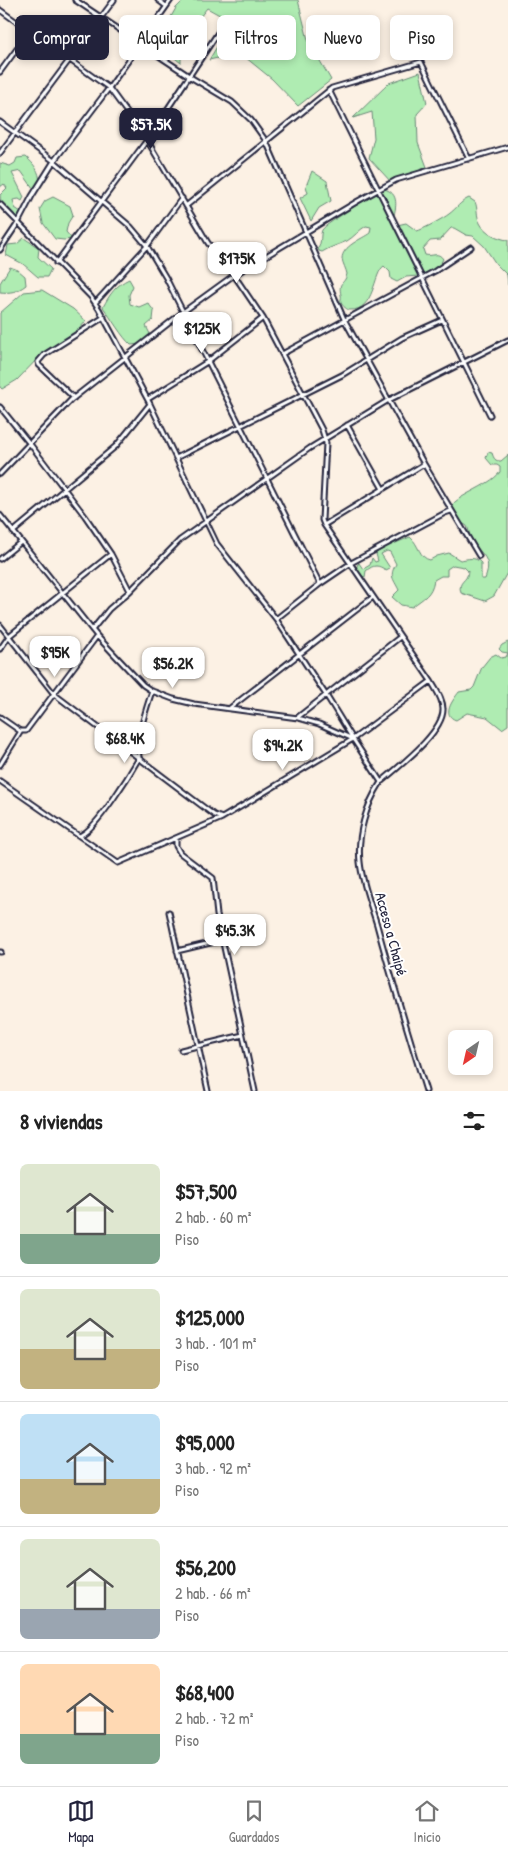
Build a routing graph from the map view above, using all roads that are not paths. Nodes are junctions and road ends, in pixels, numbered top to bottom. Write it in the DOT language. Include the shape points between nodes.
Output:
graph roads {
  1 [pos="75,0"];
  2 [pos="114,0"];
  3 [pos="158,0"];
  4 [pos="171,0"];
  5 [pos="166,6"];
  6 [pos="0,10"];
  7 [pos="99,15"];
  8 [pos="103,15"];
  9 [pos="160,15"];
  10 [pos="15,20"];
  11 [pos="217,34"];
  12 [pos="15,52"];
  13 [pos="128,60"];
  14 [pos="165,60"];
  15 [pos="69,61"];
  16 [pos="0,72"];
  17 [pos="189,76"];
  18 [pos="109,88"];
  19 [pos="329,90"];
  20 [pos="0,122"];
  21 [pos="16,133"];
  22 [pos="148,140"];
  23 [pos="266,141"];
  24 [pos="508,147"];
  25 [pos="0,153"];
  26 [pos="469,159"];
  27 [pos="54,161"];
  28 [pos="378,189"];
  29 [pos="182,198"];
  30 [pos="102,202"];
  31 [pos="0,204"];
  32 [pos="186,206"];
  33 [pos="18,223"];
  34 [pos="307,231"];
  35 [pos="147,246"];
  36 [pos="471,247"];
  37 [pos="0,250"];
  38 [pos="56,263"];
  39 [pos="234,275"];
  40 [pos="422,278"];
  41 [pos="95,303"];
  42 [pos="183,312"];
  43 [pos="104,317"];
  44 [pos="263,318"];
  45 [pos="344,320"];
  46 [pos="442,320"];
  47 [pos="508,340"];
  48 [pos="282,354"];
  49 [pos="126,358"];
  50 [pos="366,360"];
  51 [pos="207,362"];
  52 [pos="463,362"];
  53 [pos="304,393"];
  54 [pos="74,398"];
  55 [pos="148,399"];
  56 [pos="388,401"];
  57 [pos="150,404"];
  58 [pos="0,407"];
  59 [pos="490,415"];
  60 [pos="239,425"];
  61 [pos="347,425"];
  62 [pos="325,438"];
  63 [pos="30,444"];
  64 [pos="176,458"];
  65 [pos="424,464"];
  66 [pos="0,474"];
  67 [pos="266,479"];
  68 [pos="383,489"];
  69 [pos="64,490"];
  70 [pos="452,511"];
  71 [pos="0,515"];
  72 [pos="206,522"];
  73 [pos="324,526"];
  74 [pos="13,532"];
  75 [pos="21,542"];
  76 [pos="111,554"];
  77 [pos="479,556"];
  78 [pos="0,559"];
  79 [pos="350,564"];
  80 [pos="320,584"];
  81 [pos="130,591"];
  82 [pos="61,593"];
  83 [pos="373,597"];
  84 [pos="276,619"];
  85 [pos="0,626"];
  86 [pos="92,630"];
  87 [pos="9,636"];
  88 [pos="97,636"];
  89 [pos="400,638"];
  90 [pos="0,649"];
  91 [pos="300,655"];
  92 [pos="431,681"];
  93 [pos="152,692"];
  94 [pos="54,694"];
  95 [pos="326,695"];
  96 [pos="230,708"];
  97 [pos="0,717"];
  98 [pos="298,718"];
  99 [pos="22,731"];
  100 [pos="353,739"];
  101 [pos="140,758"];
  102 [pos="0,765"];
  103 [pos="0,781"];
  104 [pos="381,782"];
  105 [pos="222,818"];
  106 [pos="80,835"];
  107 [pos="176,838"];
  108 [pos="169,912"];
  109 [pos="223,940"];
  110 [pos="177,951"];
  111 [pos="243,1035"];
  112 [pos="198,1045"];
  113 [pos="181,1050"];
  114 [pos="208,1091"];
  115 [pos="255,1091"];
  116 [pos="426,1091"];
  1 -- 7 [label="street"];
  2 -- 8 [label="street"];
  3 -- 5 [label="street"];
  4 -- 5 [label="street"];
  5 -- 9 [label="street"];
  6 -- 10 [label="street"];
  11 -- 17 [label="street"];
  12 -- 16 [label="street"];
  13 -- 18 [label="street"];
  14 -- 17 [label="street"];
  15 -- 18 [label="street"];
  15 -- 21 [label="street"];
  17 -- 22 [label="street"];
  17 -- 23 [label="street" via="232,102"];
  18 -- 22 [label="street"];
  18 -- 27 [label="street"];
  19 -- 23 [label="street"];
  19 -- 26 [label="street" via="421,62"];
  19 -- 28 [label="street"];
  20 -- 21 [label="street"];
  21 -- 25 [label="street"];
  21 -- 27 [label="street"];
  22 -- 29 [label="street"];
  22 -- 30 [label="street"];
  23 -- 32 [label="street"];
  23 -- 34 [label="street"];
  24 -- 26 [label="street"];
  26 -- 28 [label="street" via="396,180"];
  27 -- 30 [label="street"];
  27 -- 33 [label="street"];
  28 -- 34 [label="street"];
  28 -- 40 [label="street"];
  29 -- 32 [label="street"];
  29 -- 35 [label="street"];
  30 -- 35 [label="street"];
  30 -- 38 [label="street"];
  31 -- 33 [label="street"];
  32 -- 39 [label="street" via="208,243"];
  33 -- 37 [label="street"];
  33 -- 38 [label="street"];
  34 -- 39 [label="street"];
  34 -- 45 [label="street"];
  35 -- 41 [label="street"];
  35 -- 42 [label="street"];
  36 -- 40 [label="street"];
  38 -- 41 [label="street"];
  39 -- 42 [label="street"];
  39 -- 44 [label="street"];
  40 -- 45 [label="street"];
  40 -- 46 [label="street"];
  41 -- 43 [label="street"];
  42 -- 49 [label="street"];
  42 -- 51 [label="street"];
  43 -- 49 [label="street"];
  43 -- 54 [label="street" via="38,362"];
  44 -- 48 [label="street"];
  44 -- 51 [label="street"];
  45 -- 48 [label="street"];
  45 -- 50 [label="street"];
  46 -- 50 [label="street" via="402,338"];
  46 -- 52 [label="street"];
  47 -- 52 [label="street"];
  48 -- 53 [label="street"];
  49 -- 54 [label="street"];
  49 -- 55 [label="street"];
  50 -- 53 [label="street"];
  50 -- 56 [label="street"];
  51 -- 55 [label="street"];
  51 -- 60 [label="street"];
  52 -- 56 [label="street"];
  52 -- 59 [label="street"];
  53 -- 60 [label="street"];
  53 -- 62 [label="street"];
  54 -- 63 [label="street"];
  55 -- 57 [label="street"];
  56 -- 61 [label="street"];
  56 -- 65 [label="street"];
  57 -- 64 [label="street"];
  57 -- 69 [label="street" via="116,446"];
  58 -- 63 [label="street"];
  60 -- 64 [label="street"];
  60 -- 67 [label="street"];
  61 -- 62 [label="street"];
  61 -- 68 [label="street"];
  62 -- 67 [label="street"];
  62 -- 73 [label="street"];
  63 -- 66 [label="street"];
  63 -- 69 [label="street"];
  64 -- 72 [label="street"];
  65 -- 68 [label="street"];
  65 -- 70 [label="street"];
  67 -- 72 [label="street"];
  67 -- 80 [label="street"];
  68 -- 73 [label="street"];
  69 -- 74 [label="street"];
  69 -- 76 [label="street"];
  70 -- 77 [label="street"];
  70 -- 79 [label="street"];
  71 -- 74 [label="street"];
  72 -- 81 [label="street" via="180,540"];
  72 -- 84 [label="street" via="217,544"];
  73 -- 79 [label="street, Acceso a Chaipé"];
  74 -- 75 [label="street"];
  75 -- 78 [label="street"];
  75 -- 82 [label="street"];
  76 -- 81 [label="street"];
  76 -- 82 [label="street"];
  79 -- 80 [label="street"];
  79 -- 83 [label="street, Acceso a Chaipé"];
  80 -- 84 [label="street"];
  81 -- 86 [label="street" via="108,609"];
  82 -- 86 [label="street"];
  82 -- 87 [label="street"];
  83 -- 89 [label="street, Acceso a Chaipé"];
  83 -- 91 [label="street"];
  84 -- 91 [label="street"];
  85 -- 87 [label="street"];
  86 -- 88 [label="street"];
  87 -- 90 [label="street"];
  87 -- 94 [label="street"];
  88 -- 93 [label="street"];
  88 -- 94 [label="street"];
  89 -- 92 [label="street, Acceso a Chaipé"];
  89 -- 95 [label="street"];
  91 -- 95 [label="street"];
  91 -- 96 [label="street"];
  92 -- 100 [label="street"];
  92 -- 104 [label="street, Acceso a Chaipé" via="442,699 444,710 441,720 433,733"];
  93 -- 96 [label="street" via="173,699"];
  93 -- 101 [label="street" via="142,719"];
  94 -- 99 [label="street" via="26,731"];
  94 -- 101 [label="street"];
  95 -- 98 [label="street"];
  95 -- 100 [label="street"];
  96 -- 98 [label="street"];
  97 -- 99 [label="street"];
  98 -- 100 [label="street"];
  99 -- 102 [label="street"];
  100 -- 104 [label="street"];
  100 -- 105 [label="street"];
  101 -- 105 [label="street"];
  101 -- 106 [label="street" via="106,808 88,831"];
  103 -- 106 [label="street"];
  104 -- 116 [label="street, Acceso a Chaipé" via="366,810 360,862"];
  105 -- 107 [label="street"];
  106 -- 107 [label="street" via="118,863"];
  107 -- 109 [label="street" via="180,853 213,878"];
  108 -- 110 [label="street"];
  109 -- 110 [label="street"];
  109 -- 111 [label="street"];
  110 -- 112 [label="street"];
  111 -- 112 [label="street"];
  111 -- 115 [label="street"];
  112 -- 113 [label="street"];
  112 -- 114 [label="street"];
}
